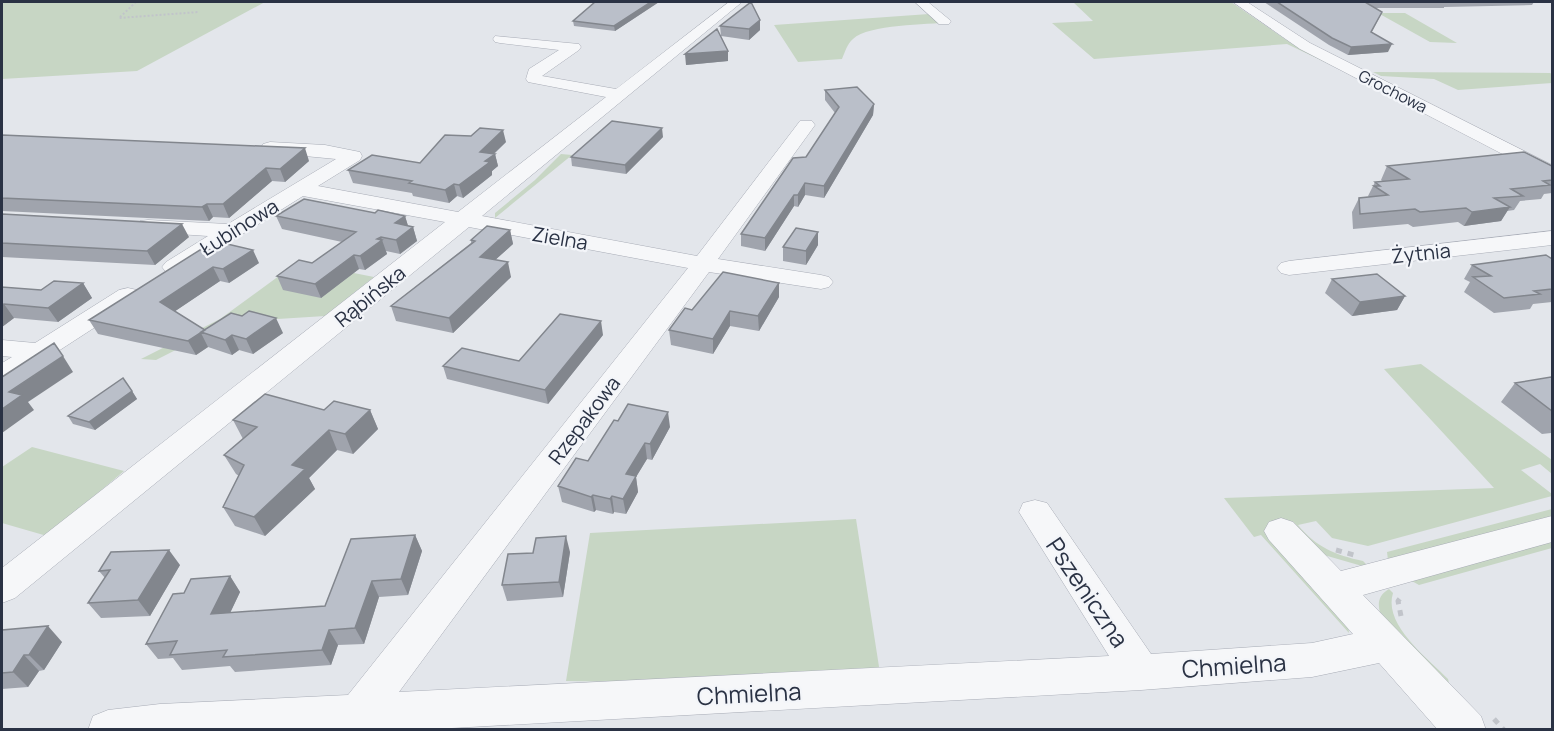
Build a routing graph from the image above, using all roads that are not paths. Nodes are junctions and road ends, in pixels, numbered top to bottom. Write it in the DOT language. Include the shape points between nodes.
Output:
graph roads {
  1 [pos="736,2"];
  2 [pos="921,2"];
  3 [pos="1239,2"];
  4 [pos="944,21"];
  5 [pos="500,39"];
  6 [pos="620,95"];
  7 [pos="806,125"];
  8 [pos="256,148"];
  9 [pos="1552,172"];
  10 [pos="300,189"];
  11 [pos="463,220"];
  12 [pos="129,225"];
  13 [pos="233,231"];
  14 [pos="1552,238"];
  15 [pos="703,264"];
  16 [pos="1289,267"];
  17 [pos="821,282"];
  18 [pos="2,348"];
  19 [pos="38,351"];
  20 [pos="2,375"];
  21 [pos="1035,512"];
  22 [pos="1552,529"];
  23 [pos="1281,531"];
  24 [pos="2,588"];
  25 [pos="1335,588"];
  26 [pos="1396,634"];
  27 [pos="1141,672"];
  28 [pos="359,713"];
  29 [pos="1478,722"];
  30 [pos="108,729"];
  1 -- 6 [label="street, Rąbińska"];
  2 -- 4 [label="street"];
  3 -- 9 [label="street, Grochowa" via="1318,53"];
  5 -- 6 [label="street" via="574,47 534,72 534,79"];
  6 -- 11 [label="street, Rąbińska"];
  7 -- 15 [label="street, Rzepakowa"];
  8 -- 10 [label="street, Łubinowa" via="353,156"];
  10 -- 11 [label="street, Zielna"];
  10 -- 13 [label="street, Łubinowa"];
  11 -- 15 [label="street, Zielna"];
  11 -- 24 [label="street, Rąbińska"];
  12 -- 13 [label="street"];
  13 -- 19 [label="street, Łubinowa"];
  14 -- 16 [label="street, Żytnia"];
  15 -- 17 [label="street, Zielna"];
  15 -- 28 [label="street, Rzepakowa"];
  18 -- 19 [label="street"];
  19 -- 20 [label="street, Łubinowa"];
  21 -- 27 [label="street, Pszeniczna"];
  22 -- 25 [label="street"];
  23 -- 25 [label="street"];
  25 -- 26 [label="street"];
  26 -- 27 [label="street, Chmielna" via="1312,660"];
  26 -- 29 [label="street"];
  27 -- 28 [label="street, Chmielna"];
  28 -- 30 [label="street, Chmielna"];
}
